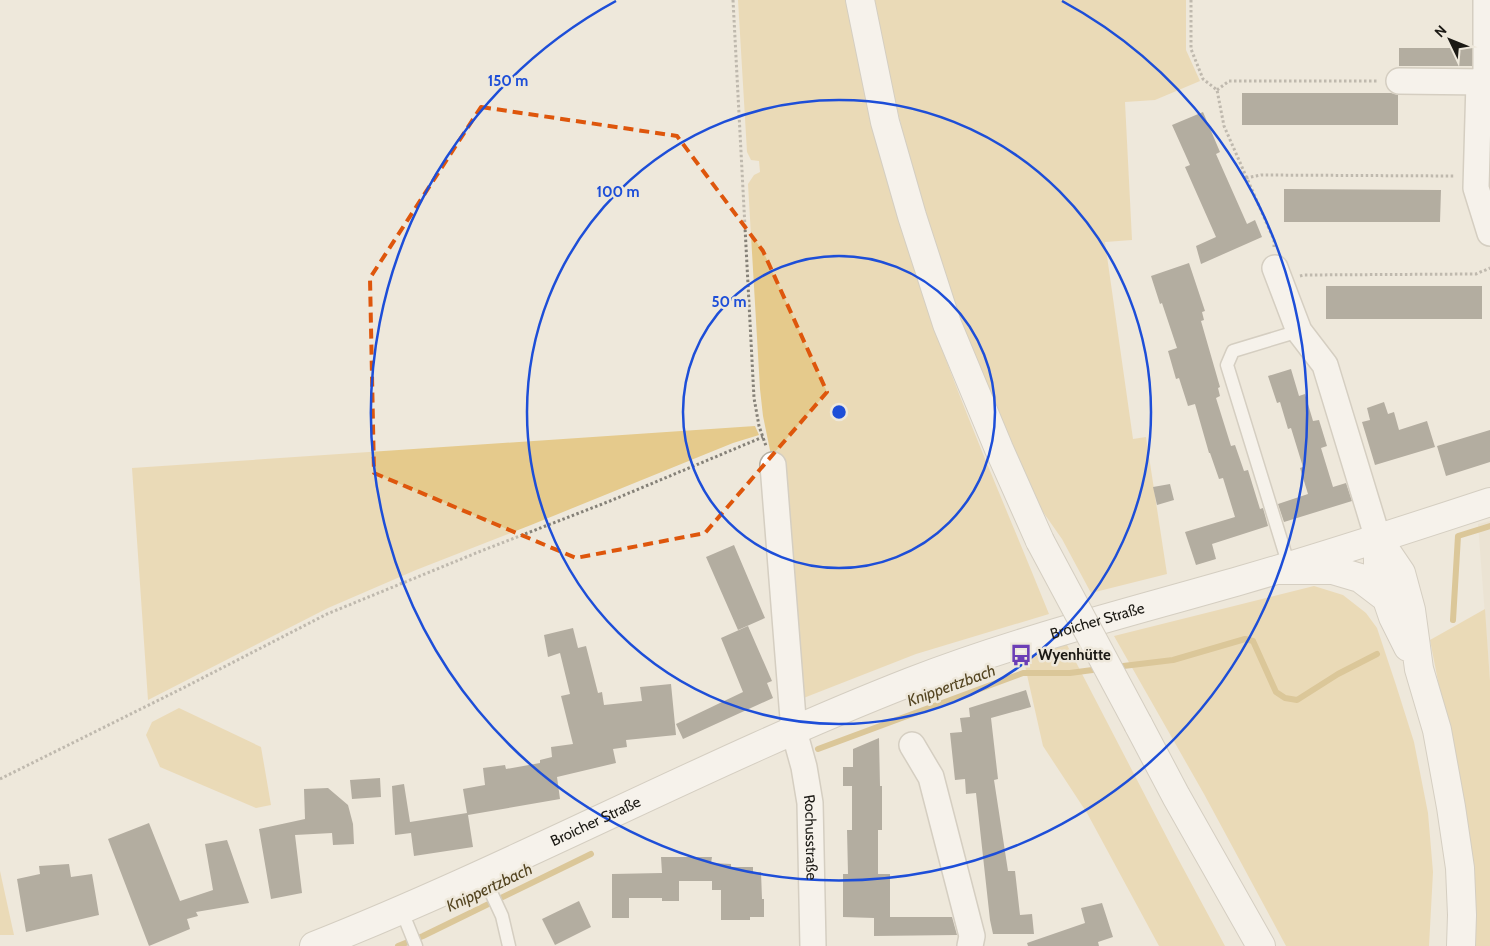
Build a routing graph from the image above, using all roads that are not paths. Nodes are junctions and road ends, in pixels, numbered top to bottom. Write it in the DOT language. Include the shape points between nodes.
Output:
graph roads {
  1 [pos="860,0"];
  2 [pos="1486,0"];
  3 [pos="1399,81"];
  4 [pos="1479,82"];
  5 [pos="1490,233"];
  6 [pos="1278,275"];
  7 [pos="1299,331"];
  8 [pos="773,465"];
  9 [pos="1490,502"];
  10 [pos="1378,539"];
  11 [pos="1283,568"];
  12 [pos="1385,597"];
  13 [pos="1419,669"];
  14 [pos="794,731"];
  15 [pos="912,745"];
  16 [pos="486,881"];
  17 [pos="404,918"];
  18 [pos="329,943"];
  19 [pos="416,946"];
  20 [pos="509,946"];
  21 [pos="812,946"];
  22 [pos="970,946"];
  23 [pos="1260,946"];
  24 [pos="1461,946"];
  1 -- 23 [label="main road, bridge" via="886,122 912,216 947,324 998,449 1040,541"];
  2 -- 4 [label="street" via="1486,82"];
  3 -- 4 [label="street"];
  4 -- 5 [label="street" via="1476,188"];
  6 -- 7 [label="street"];
  7 -- 10 [label="street" via="1325,365"];
  7 -- 11 [label="lane" via="1233,351 1227,365"];
  8 -- 14 [label="street"];
  9 -- 10 [label="main road, Broicher Straße"];
  10 -- 11 [label="main road, Broicher Straße"];
  10 -- 12 [label="main road" via="1378,573"];
  10 -- 13 [label="main road" via="1401,574 1411,610"];
  11 -- 12 [label="main road" via="1333,570 1360,578"];
  11 -- 14 [label="main road, Broicher Straße" via="1021,643 911,682"];
  12 -- 13 [label="main road"];
  13 -- 24 [label="main road" via="1437,730 1451,808 1460,868"];
  14 -- 16 [label="main road, Broicher Straße"];
  14 -- 21 [label="street, Rochusstraße" via="810,803"];
  15 -- 22 [label="street" via="931,777 972,936"];
  16 -- 17 [label="main road, Broicher Straße"];
  16 -- 20 [label="lane" via="501,914"];
  17 -- 18 [label="main road, Broicher Straße"];
  17 -- 19 [label="lane"];
}
